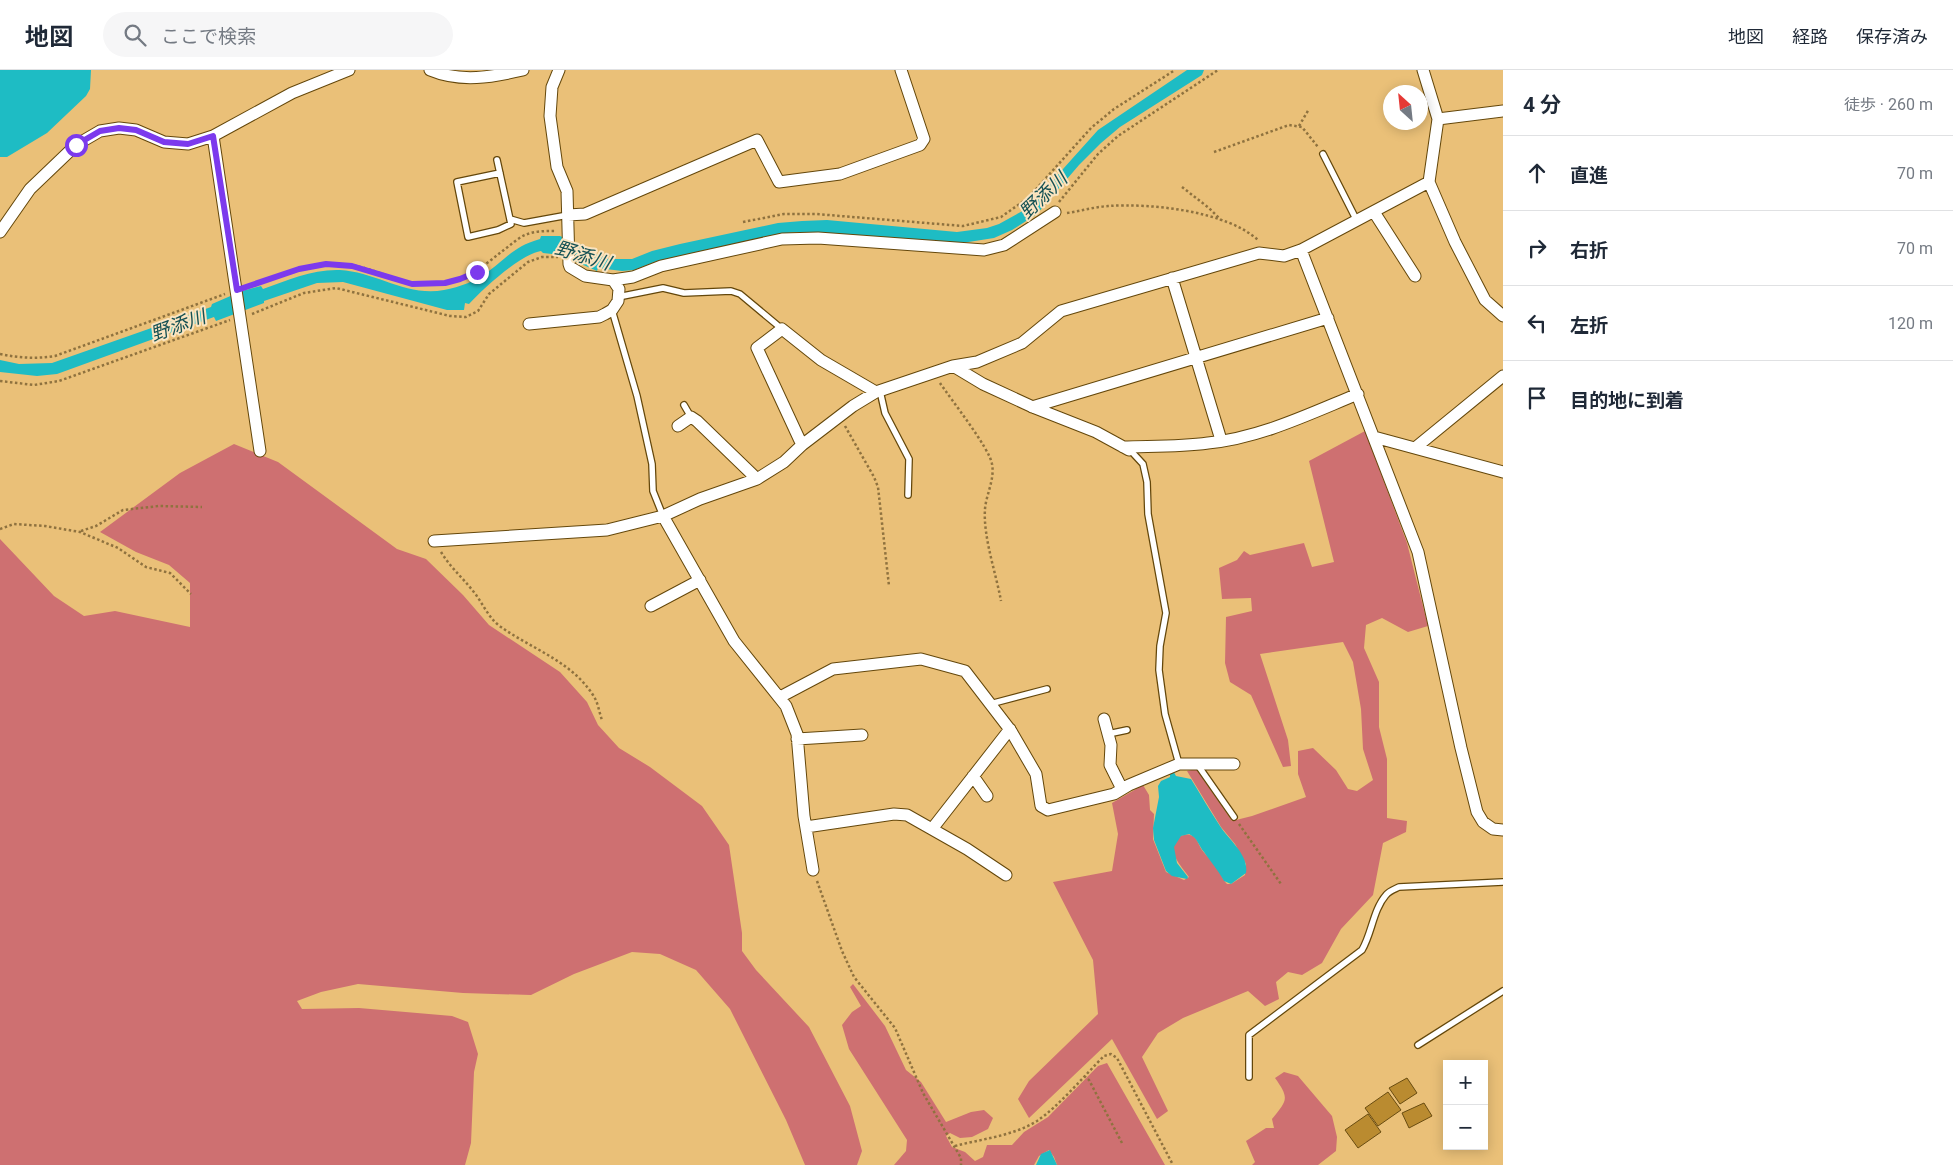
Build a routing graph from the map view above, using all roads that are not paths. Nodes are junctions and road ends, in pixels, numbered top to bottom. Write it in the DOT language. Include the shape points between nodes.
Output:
graph roads {
  1 [pos="349,70"];
  2 [pos="430,70"];
  3 [pos="523,70"];
  4 [pos="558,70"];
  5 [pos="901,70"];
  6 [pos="1423,70"];
  7 [pos="1503,111"];
  8 [pos="1438,119"];
  9 [pos="213,136"];
  10 [pos="1323,154"];
  11 [pos="496,160"];
  12 [pos="500,173"];
  13 [pos="1430,182"];
  14 [pos="1055,212"];
  15 [pos="1374,212"];
  16 [pos="568,215"];
  17 [pos="510,219"];
  18 [pos="1357,221"];
  19 [pos="0,232"];
  20 [pos="1302,250"];
  21 [pos="1415,276"];
  22 [pos="1172,278"];
  23 [pos="613,280"];
  24 [pos="618,297"];
  25 [pos="612,310"];
  26 [pos="1503,316"];
  27 [pos="1328,318"];
  28 [pos="529,324"];
  29 [pos="782,329"];
  30 [pos="1196,358"];
  31 [pos="952,366"];
  32 [pos="1503,376"];
  33 [pos="878,391"];
  34 [pos="1358,394"];
  35 [pos="684,405"];
  36 [pos="1032,407"];
  37 [pos="691,417"];
  38 [pos="678,426"];
  39 [pos="1374,437"];
  40 [pos="1221,440"];
  41 [pos="802,445"];
  42 [pos="1416,448"];
  43 [pos="1127,449"];
  44 [pos="260,451"];
  45 [pos="1503,472"];
  46 [pos="757,479"];
  47 [pos="908,495"];
  48 [pos="663,516"];
  49 [pos="434,541"];
  50 [pos="700,580"];
  51 [pos="651,606"];
  52 [pos="1047,690"];
  53 [pos="780,698"];
  54 [pos="990,704"];
  55 [pos="1104,719"];
  56 [pos="1010,729"];
  57 [pos="1127,730"];
  58 [pos="1108,734"];
  59 [pos="862,735"];
  60 [pos="797,739"];
  61 [pos="1179,764"];
  62 [pos="1197,764"];
  63 [pos="1234,764"];
  64 [pos="973,776"];
  65 [pos="1122,789"];
  66 [pos="987,796"];
  67 [pos="1234,818"];
  68 [pos="806,827"];
  69 [pos="932,830"];
  70 [pos="1503,830"];
  71 [pos="813,870"];
  72 [pos="1006,875"];
  73 [pos="1503,882"];
  74 [pos="1503,991"];
  75 [pos="1418,1045"];
  76 [pos="1249,1077"];
  1 -- 9 [label="street" via="292,93"];
  2 -- 3 [label="street" via="463,78"];
  4 -- 16 [label="street" via="552,87 550,116 557,168 567,191"];
  5 -- 16 [label="street" via="924,140 920,145 840,174 779,182 757,140 585,214"];
  6 -- 8 [label="street"];
  7 -- 8 [label="street"];
  8 -- 13 [label="street"];
  9 -- 19 [label="street" via="188,144 164,142 136,130 100,131 76,145 30,189"];
  9 -- 44 [label="street"];
  10 -- 18 [label="lane"];
  11 -- 12 [label="lane"];
  12 -- 17 [label="lane"];
  12 -- 17 [label="lane" via="457,182 468,237 498,230 511,224"];
  13 -- 15 [label="street"];
  13 -- 26 [label="street" via="1455,242 1485,300"];
  14 -- 23 [label="street" via="1004,244 984,250 818,238 782,239"];
  15 -- 18 [label="street"];
  15 -- 21 [label="street"];
  16 -- 17 [label="lane" via="524,224"];
  16 -- 23 [label="street" via="570,267 584,276"];
  18 -- 20 [label="street"];
  20 -- 22 [label="street" via="1284,256 1259,253"];
  20 -- 27 [label="street"];
  22 -- 30 [label="street"];
  22 -- 31 [label="street" via="1061,311 1022,342 977,362"];
  23 -- 24 [label="street" via="619,289"];
  24 -- 25 [label="street"];
  24 -- 29 [label="lane" via="663,288 684,293 731,291 740,294"];
  25 -- 28 [label="street" via="599,317"];
  25 -- 48 [label="lane" via="637,396 652,464 653,491"];
  27 -- 30 [label="street"];
  27 -- 34 [label="street"];
  29 -- 33 [label="street" via="821,360"];
  29 -- 41 [label="street" via="757,348"];
  30 -- 36 [label="street"];
  30 -- 40 [label="street"];
  31 -- 33 [label="street"];
  31 -- 36 [label="street"];
  32 -- 42 [label="street"];
  33 -- 41 [label="street"];
  33 -- 47 [label="lane" via="908,459"];
  34 -- 39 [label="street"];
  34 -- 40 [label="street" via="1283,425"];
  35 -- 37 [label="lane"];
  36 -- 43 [label="street" via="1096,432"];
  37 -- 38 [label="street"];
  37 -- 46 [label="street"];
  39 -- 42 [label="street"];
  39 -- 70 [label="street" via="1418,552 1477,812 1493,829"];
  40 -- 43 [label="street"];
  41 -- 46 [label="street" via="784,462"];
  42 -- 45 [label="street"];
  43 -- 61 [label="lane" via="1143,464 1147,482 1148,514 1166,613 1159,670 1165,714"];
  46 -- 48 [label="street" via="700,498"];
  48 -- 49 [label="street" via="607,530"];
  48 -- 50 [label="street"];
  50 -- 51 [label="street"];
  50 -- 53 [label="street" via="734,641"];
  52 -- 54 [label="lane"];
  53 -- 54 [label="street" via="833,669 921,659 965,671"];
  53 -- 60 [label="street"];
  54 -- 56 [label="street"];
  55 -- 58 [label="street"];
  56 -- 64 [label="street"];
  56 -- 65 [label="street" via="1036,774 1041,806 1048,810 1114,794"];
  57 -- 58 [label="lane"];
  58 -- 65 [label="street" via="1110,765"];
  59 -- 60 [label="street"];
  60 -- 68 [label="street"];
  61 -- 62 [label="street"];
  61 -- 65 [label="street"];
  62 -- 63 [label="street"];
  62 -- 67 [label="lane"];
  64 -- 66 [label="street"];
  64 -- 69 [label="street"];
  68 -- 69 [label="street" via="894,814 907,815"];
  68 -- 71 [label="street"];
  69 -- 72 [label="street"];
  73 -- 76 [label="lane" via="1400,887 1386,893 1362,950 1249,1036"];
  74 -- 75 [label="lane"];
}
